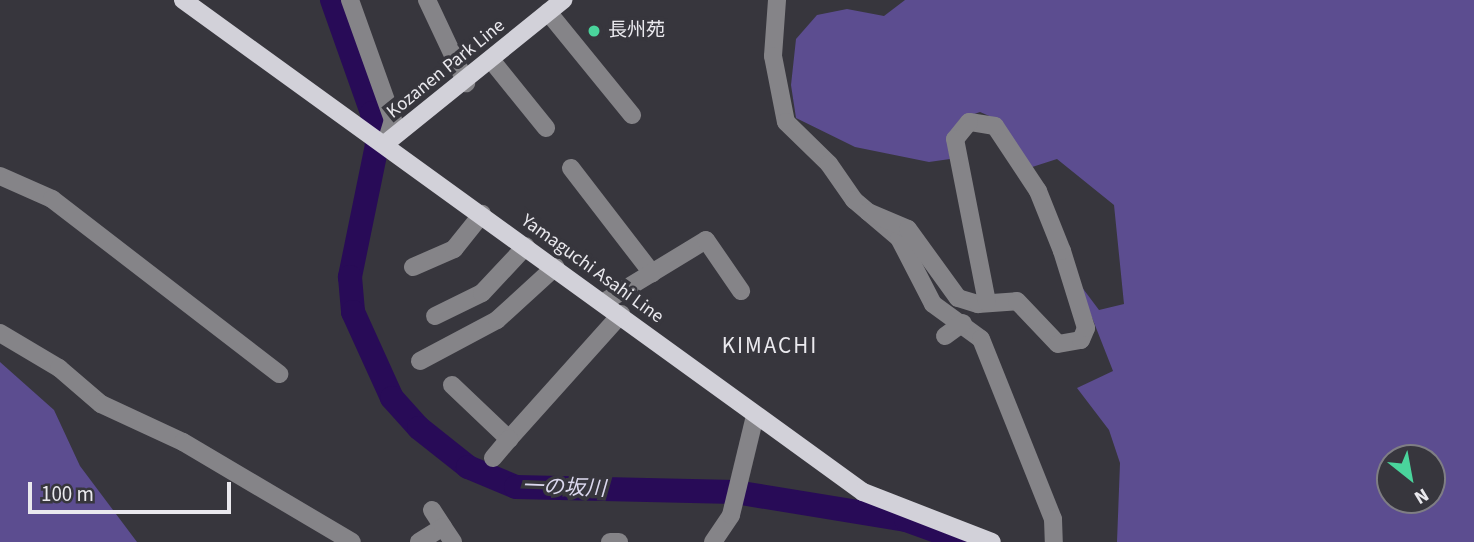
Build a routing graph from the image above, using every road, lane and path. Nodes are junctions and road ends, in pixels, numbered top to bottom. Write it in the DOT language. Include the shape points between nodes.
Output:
graph roads {
  1 [pos="183,0"];
  2 [pos="350,0"];
  3 [pos="427,0"];
  4 [pos="563,0"];
  5 [pos="778,0"];
  6 [pos="548,12"];
  7 [pos="492,61"];
  8 [pos="466,83"];
  9 [pos="632,115"];
  10 [pos="547,128"];
  11 [pos="386,144"];
  12 [pos="571,168"];
  13 [pos="0,176"];
  14 [pos="868,212"];
  15 [pos="482,214"];
  16 [pos="526,246"];
  17 [pos="413,267"];
  18 [pos="555,267"];
  19 [pos="652,273"];
  20 [pos="741,291"];
  21 [pos="604,302"];
  22 [pos="987,302"];
  23 [pos="621,314"];
  24 [pos="435,316"];
  25 [pos="963,323"];
  26 [pos="0,333"];
  27 [pos="945,336"];
  28 [pos="420,361"];
  29 [pos="279,374"];
  30 [pos="452,386"];
  31 [pos="755,416"];
  32 [pos="509,439"];
  33 [pos="493,458"];
  34 [pos="432,510"];
  35 [pos="448,534"];
  36 [pos="352,542"];
  37 [pos="419,542"];
  38 [pos="610,542"];
  39 [pos="619,542"];
  40 [pos="713,542"];
  41 [pos="992,542"];
  42 [pos="1054,542"];
  1 -- 11 [label="main road, Yamaguchi Asahi Line"];
  2 -- 11 [label="street" via="393,120"];
  3 -- 8 [label="street"];
  4 -- 6 [label="main road, Kozanen Park Line"];
  5 -- 14 [label="street" via="773,56 786,122"];
  6 -- 7 [label="main road, Kozanen Park Line"];
  6 -- 9 [label="street"];
  7 -- 8 [label="main road, Kozanen Park Line"];
  7 -- 10 [label="street"];
  8 -- 11 [label="main road, Kozanen Park Line"];
  11 -- 15 [label="main road, Yamaguchi Asahi Line"];
  12 -- 19 [label="street"];
  13 -- 29 [label="street" via="52,199"];
  14 -- 22 [label="street" via="908,229 958,298"];
  14 -- 25 [label="street" via="899,238 933,304"];
  15 -- 16 [label="main road, Yamaguchi Asahi Line"];
  15 -- 17 [label="street" via="454,249"];
  16 -- 18 [label="main road, Yamaguchi Asahi Line"];
  16 -- 24 [label="street" via="482,293"];
  18 -- 21 [label="main road, Yamaguchi Asahi Line"];
  18 -- 28 [label="street" via="483,330"];
  19 -- 20 [label="street" via="706,240"];
  19 -- 21 [label="street"];
  21 -- 23 [label="main road, Yamaguchi Asahi Line"];
  22 -- 22 [label="street" via="955,139 961,127 979,120 995,126 1038,191 1068,265 1086,335 1058,344 1017,301"];
  23 -- 31 [label="main road, Yamaguchi Asahi Line"];
  23 -- 32 [label="street"];
  25 -- 27 [label="street"];
  25 -- 42 [label="street" via="991,357 1054,519"];
  26 -- 36 [label="street" via="59,368 101,404 183,442"];
  30 -- 32 [label="street"];
  31 -- 40 [label="street" via="735,501"];
  31 -- 41 [label="main road, Yamaguchi Asahi Line" via="863,492"];
  32 -- 33 [label="street"];
  34 -- 35 [label="street"];
  35 -- 37 [label="street"];
  38 -- 39 [label="street"];
}
